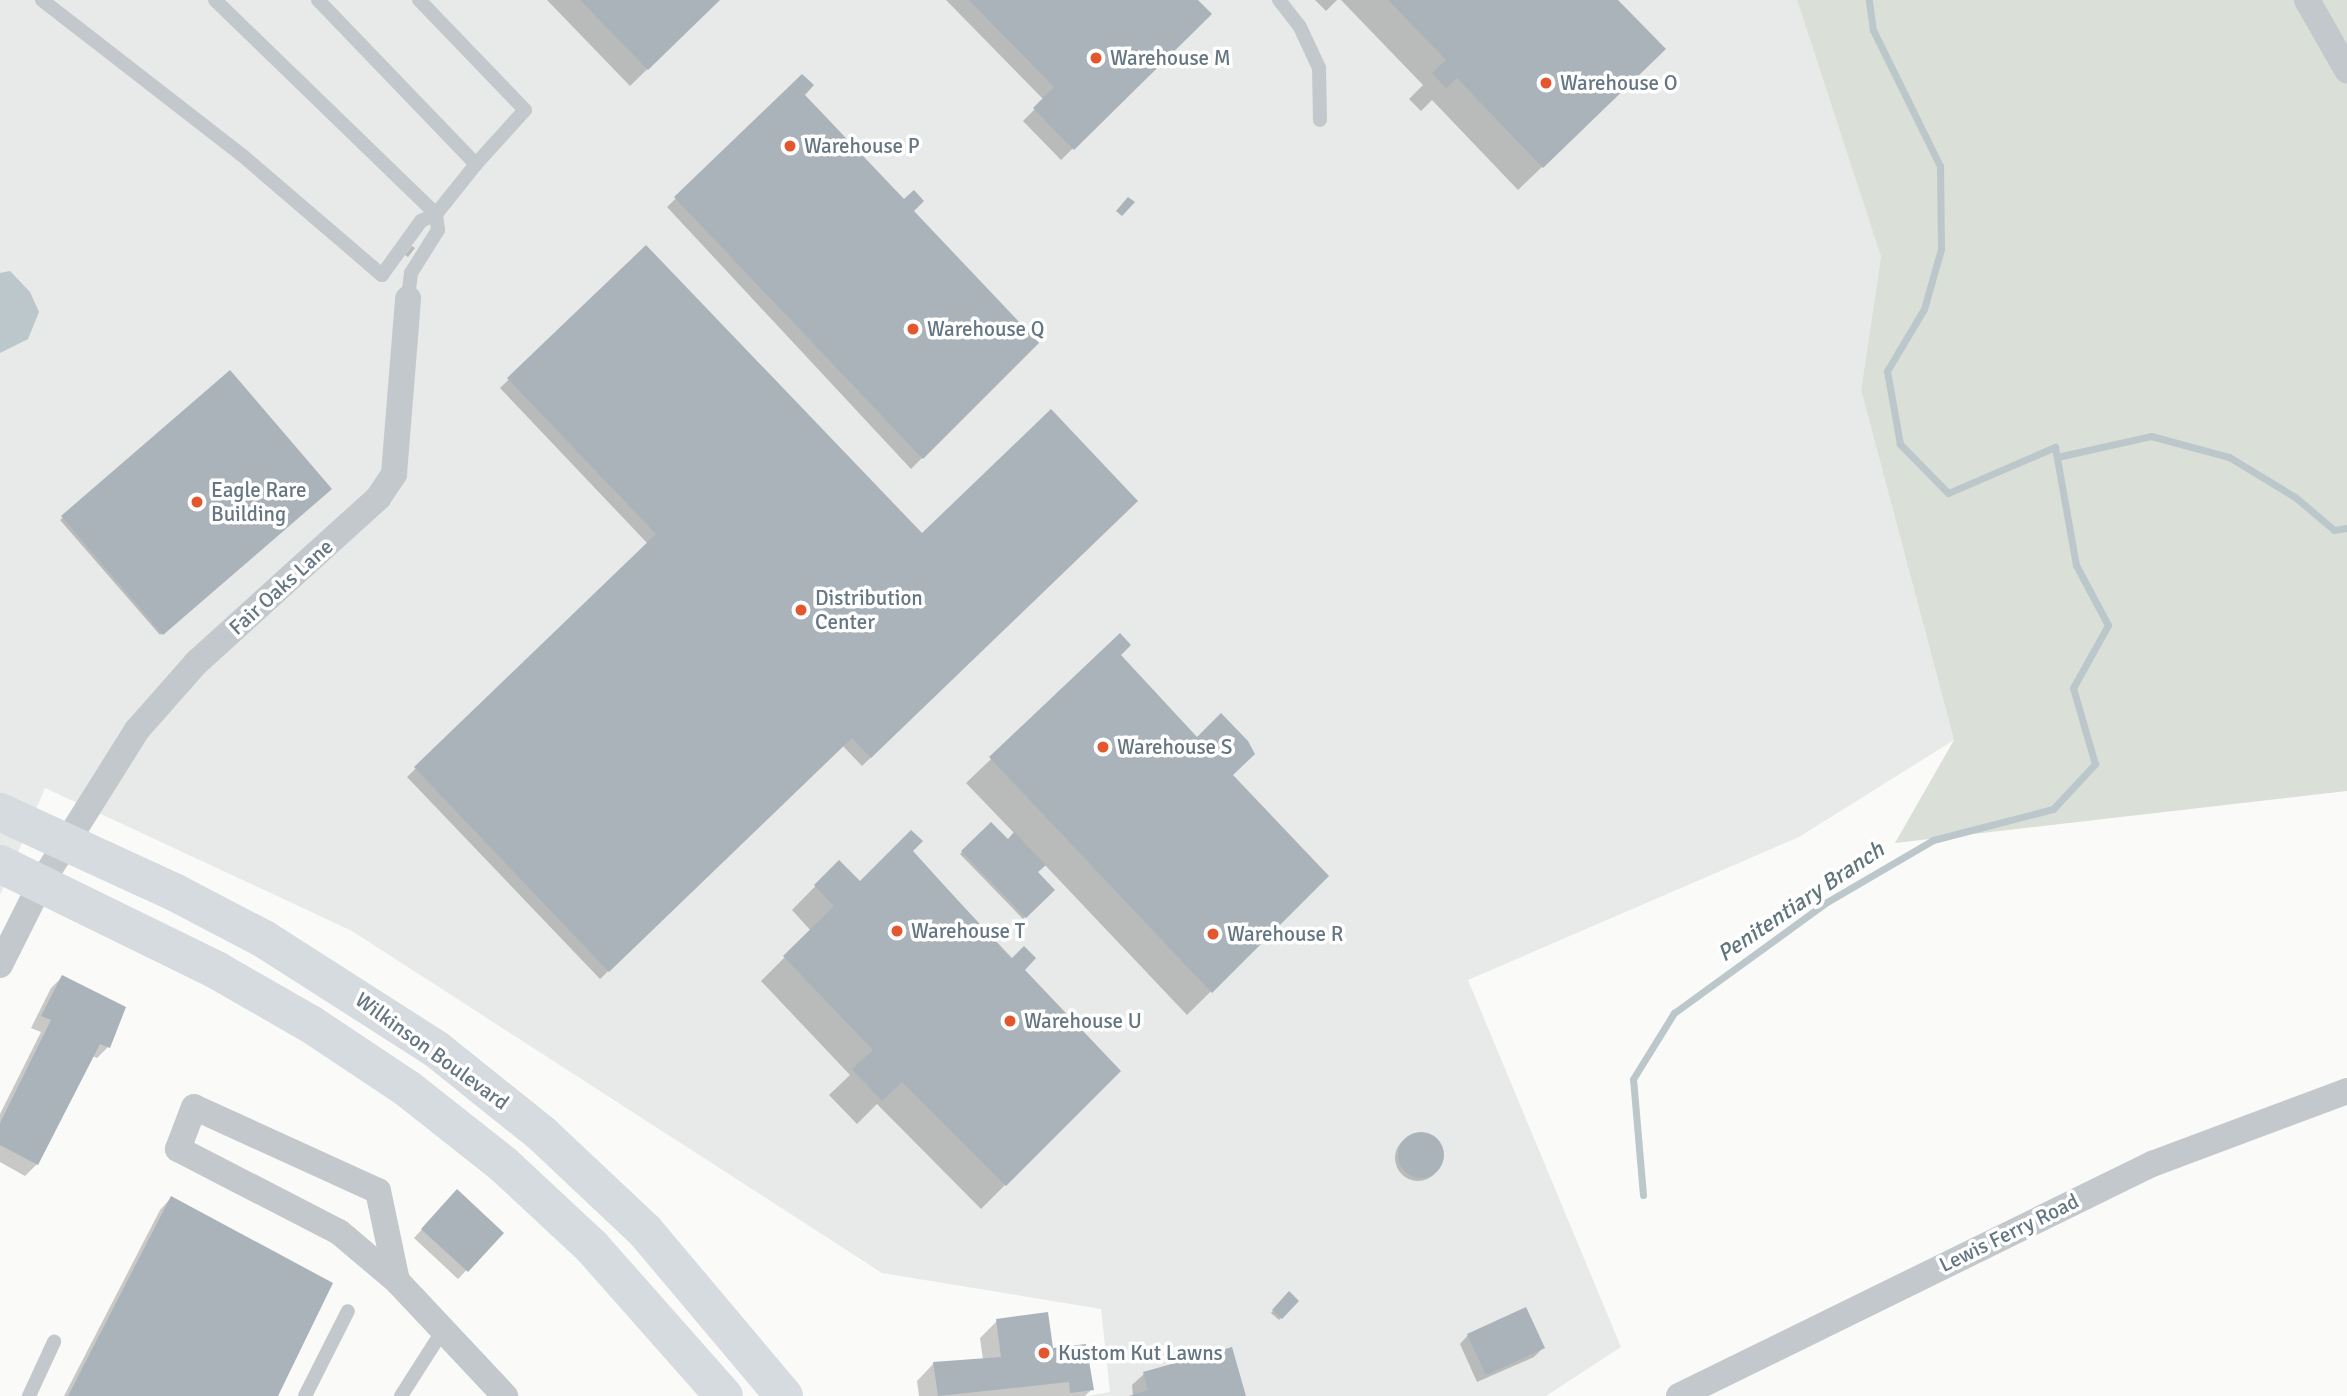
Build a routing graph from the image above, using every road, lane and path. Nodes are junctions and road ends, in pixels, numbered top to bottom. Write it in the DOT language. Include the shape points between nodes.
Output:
graph roads {
  1 [pos="42,0"];
  2 [pos="215,0"];
  3 [pos="317,0"];
  4 [pos="419,0"];
  5 [pos="1279,0"];
  6 [pos="2307,0"];
  7 [pos="2347,70"];
  8 [pos="1320,120"];
  9 [pos="476,164"];
  10 [pos="436,214"];
  11 [pos="408,299"];
  12 [pos="0,812"];
  13 [pos="69,844"];
  14 [pos="0,864"];
  15 [pos="41,883"];
  16 [pos="0,965"];
  17 [pos="2347,1091"];
  18 [pos="397,1281"];
  19 [pos="348,1311"];
  20 [pos="443,1330"];
  21 [pos="54,1342"];
  22 [pos="29,1396"];
  23 [pos="305,1396"];
  24 [pos="401,1396"];
  25 [pos="505,1396"];
  26 [pos="724,1396"];
  27 [pos="784,1396"];
  28 [pos="1679,1396"];
  1 -- 10 [label="lane" via="243,156 382,275 421,221"];
  2 -- 10 [label="lane"];
  3 -- 9 [label="lane"];
  4 -- 9 [label="lane" via="525,110"];
  5 -- 8 [label="lane" via="1300,27 1319,68"];
  6 -- 7 [label="street"];
  9 -- 10 [label="lane"];
  10 -- 11 [label="lane" via="438,230 411,273"];
  11 -- 13 [label="street, Fair Oaks Lane" via="394,474 378,498 177,684 120,752"];
  12 -- 13 [label="highway, Wilkinson Boulevard"];
  13 -- 15 [label="street, Fair Oaks Lane"];
  13 -- 27 [label="highway, Wilkinson Boulevard" via="176,893 297,958 366,1000 471,1076 577,1165 645,1231"];
  14 -- 15 [label="highway"];
  15 -- 16 [label="street, Fair Oaks Lane"];
  15 -- 26 [label="highway" via="265,997 447,1118 592,1247"];
  17 -- 28 [label="street, Lewis Ferry Road" via="2152,1164"];
  18 -- 18 [label="street" via="339,1233 178,1149 194,1107 378,1191"];
  18 -- 20 [label="street"];
  19 -- 23 [label="lane"];
  20 -- 24 [label="lane"];
  20 -- 25 [label="street"];
  21 -- 22 [label="lane"];
}
